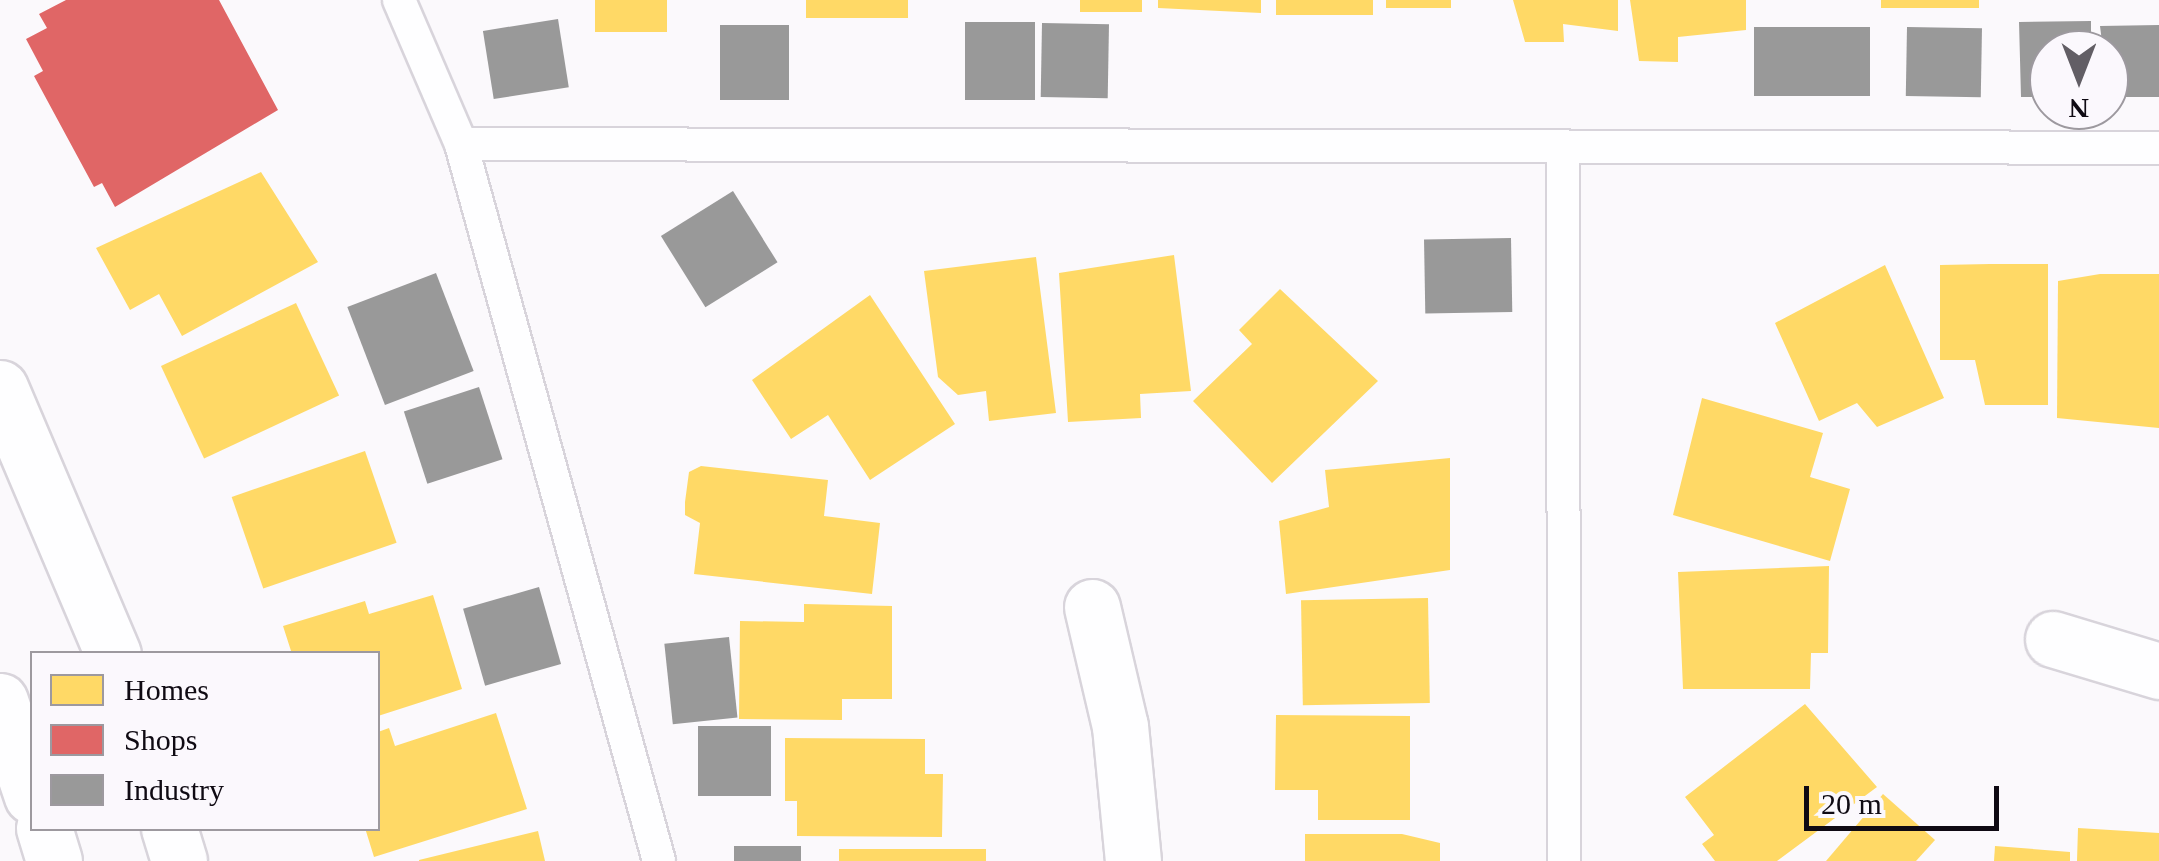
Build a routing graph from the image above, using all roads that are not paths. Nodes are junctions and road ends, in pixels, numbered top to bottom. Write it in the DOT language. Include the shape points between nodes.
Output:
graph roads {
  1 [pos="399,0"];
  2 [pos="461,144"];
  3 [pos="1563,148"];
  4 [pos="2159,148"];
  5 [pos="0,388"];
  6 [pos="1092,607"];
  7 [pos="2053,639"];
  8 [pos="112,651"];
  9 [pos="2159,670"];
  10 [pos="0,701"];
  11 [pos="30,790"];
  12 [pos="45,831"];
  13 [pos="170,831"];
  14 [pos="54,861"];
  15 [pos="179,861"];
  16 [pos="659,861"];
  17 [pos="1133,861"];
  18 [pos="1564,861"];
  1 -- 2 [label="lane"];
  2 -- 3 [label="lane"];
  2 -- 16 [label="lane"];
  3 -- 4 [label="lane"];
  3 -- 18 [label="lane"];
  5 -- 8 [label="street"];
  6 -- 17 [label="street" via="1120,726"];
  7 -- 9 [label="street"];
  10 -- 11 [label="street"];
  12 -- 14 [label="street"];
  13 -- 15 [label="street"];
}
